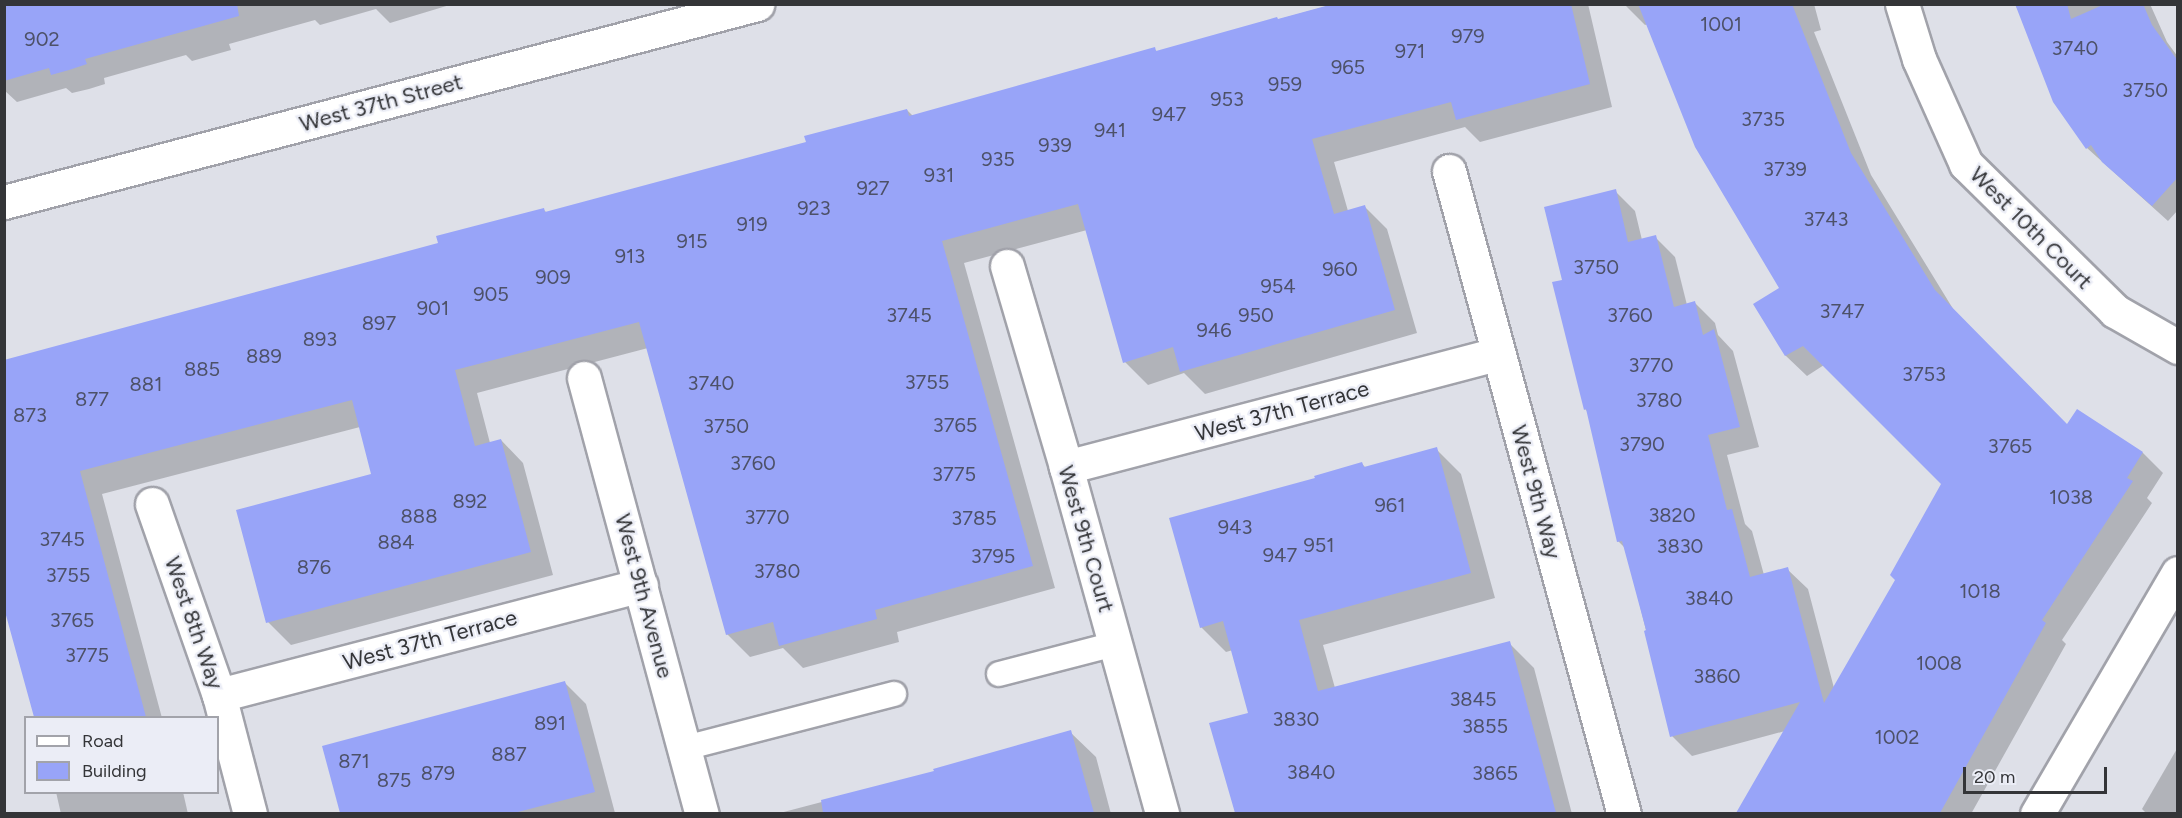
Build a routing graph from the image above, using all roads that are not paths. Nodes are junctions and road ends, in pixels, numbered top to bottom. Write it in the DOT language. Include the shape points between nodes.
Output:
graph roads {
  1 [pos="757,4"];
  2 [pos="1902,4"];
  3 [pos="1449,171"];
  4 [pos="4,202"];
  5 [pos="1007,266"];
  6 [pos="2178,347"];
  7 [pos="1498,354"];
  8 [pos="584,378"];
  9 [pos="1066,467"];
  10 [pos="152,504"];
  11 [pos="2178,573"];
  12 [pos="641,585"];
  13 [pos="1115,644"];
  14 [pos="999,674"];
  15 [pos="894,694"];
  16 [pos="219,695"];
  17 [pos="685,748"];
  18 [pos="250,813"];
  19 [pos="702,813"];
  20 [pos="1162,813"];
  21 [pos="1624,813"];
  22 [pos="2037,813"];
  1 -- 4 [label="street, West 37th Street"];
  2 -- 6 [label="street, West 10th Court" via="1919,59 1965,165 2115,311"];
  3 -- 7 [label="street, West 9th Way"];
  5 -- 9 [label="street, West 9th Court"];
  7 -- 9 [label="street, West 37th Terrace"];
  7 -- 21 [label="street, West 9th Way"];
  8 -- 12 [label="street, West 9th Avenue"];
  9 -- 13 [label="street, West 9th Court"];
  10 -- 16 [label="street, West 8th Way"];
  11 -- 22 [label="street"];
  12 -- 16 [label="street, West 37th Terrace"];
  12 -- 17 [label="street, West 9th Avenue"];
  13 -- 14 [label="lane"];
  13 -- 20 [label="street, West 9th Court"];
  15 -- 17 [label="lane"];
  16 -- 18 [label="street, West 8th Way"];
  17 -- 19 [label="street, West 9th Avenue"];
}
